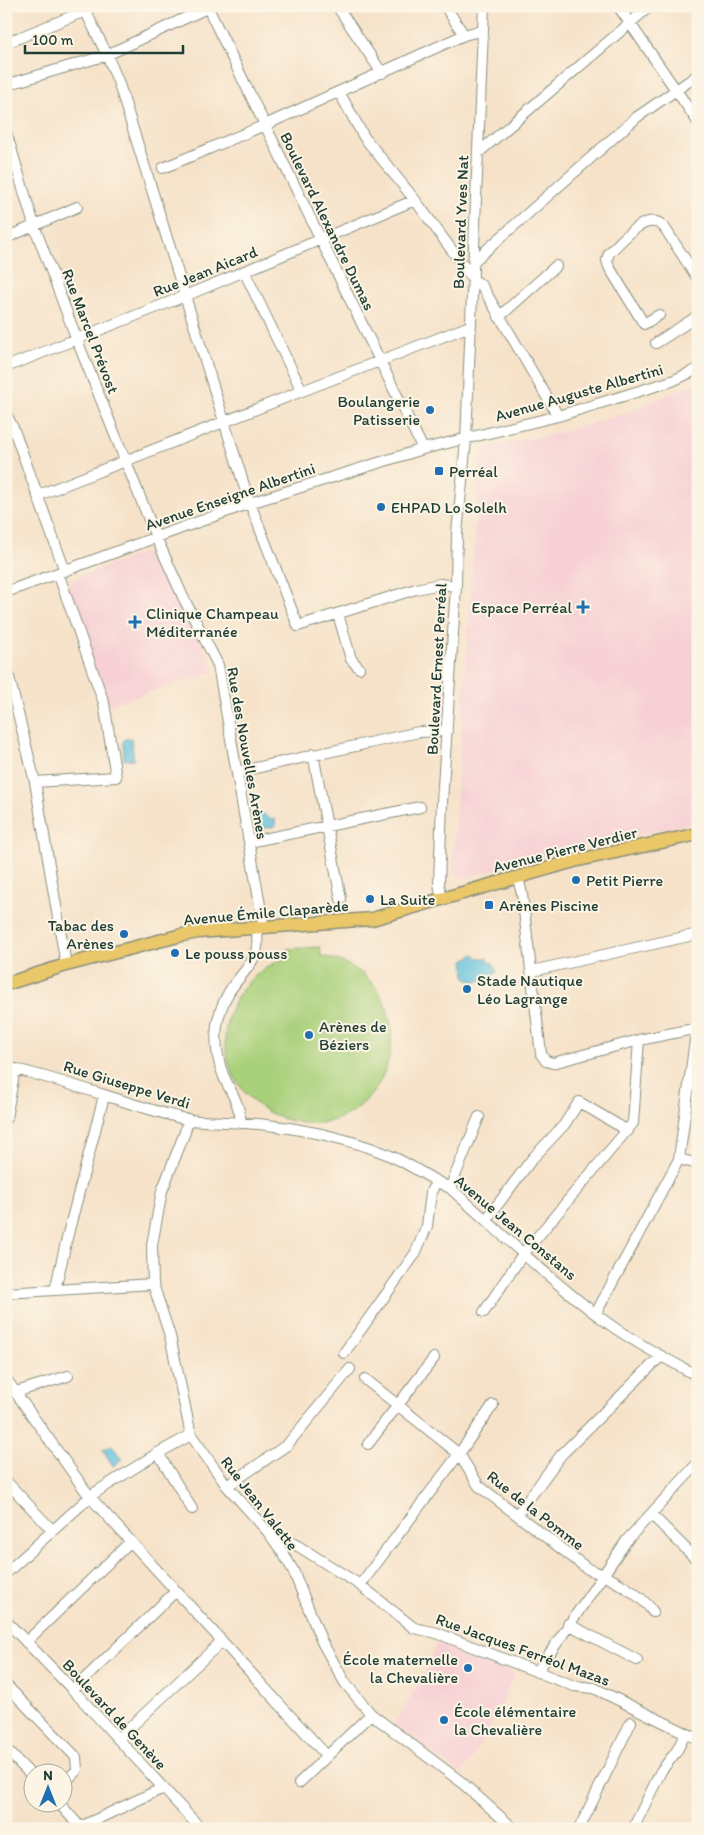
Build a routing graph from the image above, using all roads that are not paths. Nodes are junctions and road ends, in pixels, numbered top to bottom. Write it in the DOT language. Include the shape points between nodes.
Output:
graph roads {
  1 [pos="337,6"];
  2 [pos="445,6"];
  3 [pos="484,6"];
  4 [pos="618,6"];
  5 [pos="650,6"];
  6 [pos="209,7"];
  7 [pos="84,9"];
  8 [pos="630,24"];
  9 [pos="482,30"];
  10 [pos="464,35"];
  11 [pos="6,44"];
  12 [pos="107,55"];
  13 [pos="382,73"];
  14 [pos="698,75"];
  15 [pos="6,85"];
  16 [pos="676,91"];
  17 [pos="338,92"];
  18 [pos="698,122"];
  19 [pos="265,125"];
  20 [pos="7,137"];
  21 [pos="478,153"];
  22 [pos="163,168"];
  23 [pos="415,200"];
  24 [pos="77,207"];
  25 [pos="34,225"];
  26 [pos="6,238"];
  27 [pos="320,240"];
  28 [pos="474,261"];
  29 [pos="556,266"];
  30 [pos="244,271"];
  31 [pos="473,279"];
  32 [pos="698,279"];
  33 [pos="185,296"];
  34 [pos="659,314"];
  35 [pos="698,316"];
  36 [pos="499,317"];
  37 [pos="470,326"];
  38 [pos="77,340"];
  39 [pos="656,343"];
  40 [pos="380,361"];
  41 [pos="6,367"];
  42 [pos="698,369"];
  43 [pos="302,391"];
  44 [pos="6,414"];
  45 [pos="558,416"];
  46 [pos="224,423"];
  47 [pos="466,440"];
  48 [pos="423,449"];
  49 [pos="126,460"];
  50 [pos="39,495"];
  51 [pos="250,503"];
  52 [pos="156,537"];
  53 [pos="62,572"];
  54 [pos="456,586"];
  55 [pos="6,592"];
  56 [pos="338,614"];
  57 [pos="6,665"];
  58 [pos="359,668"];
  59 [pos="448,731"];
  60 [pos="313,754"];
  61 [pos="236,772"];
  62 [pos="35,782"];
  63 [pos="420,807"];
  64 [pos="328,825"];
  65 [pos="698,834"];
  66 [pos="249,842"];
  67 [pos="518,878"];
  68 [pos="341,899"];
  69 [pos="442,899"];
  70 [pos="260,928"];
  71 [pos="698,934"];
  72 [pos="66,965"];
  73 [pos="532,971"];
  74 [pos="6,984"];
  75 [pos="697,1024"];
  76 [pos="639,1040"];
  77 [pos="11,1068"];
  78 [pos="104,1096"];
  79 [pos="479,1117"];
  80 [pos="6,1118"];
  81 [pos="188,1119"];
  82 [pos="241,1122"];
  83 [pos="628,1131"];
  84 [pos="679,1159"];
  85 [pos="698,1164"];
  86 [pos="436,1182"];
  87 [pos="450,1188"];
  88 [pos="486,1220"];
  89 [pos="523,1254"];
  90 [pos="153,1284"];
  91 [pos="55,1290"];
  92 [pos="6,1293"];
  93 [pos="484,1312"];
  94 [pos="596,1313"];
  95 [pos="344,1353"];
  96 [pos="660,1357"];
  97 [pos="434,1358"];
  98 [pos="350,1369"];
  99 [pos="68,1376"];
  100 [pos="698,1376"];
  101 [pos="6,1379"];
  102 [pos="365,1379"];
  103 [pos="16,1392"];
  104 [pos="493,1405"];
  105 [pos="397,1406"];
  106 [pos="191,1435"];
  107 [pos="368,1444"];
  108 [pos="158,1453"];
  109 [pos="459,1454"];
  110 [pos="698,1463"];
  111 [pos="6,1481"];
  112 [pos="227,1486"];
  113 [pos="90,1497"];
  114 [pos="192,1509"];
  115 [pos="651,1514"];
  116 [pos="517,1515"];
  117 [pos="52,1530"];
  118 [pos="268,1532"];
  119 [pos="131,1541"];
  120 [pos="698,1561"];
  121 [pos="6,1573"];
  122 [pos="603,1575"];
  123 [pos="360,1585"];
  124 [pos="176,1591"];
  125 [pos="653,1612"];
  126 [pos="6,1621"];
  127 [pos="568,1624"];
  128 [pos="222,1641"];
  129 [pos="26,1642"];
  130 [pos="638,1660"];
  131 [pos="537,1672"];
  132 [pos="6,1684"];
  133 [pos="73,1690"];
  134 [pos="371,1714"];
  135 [pos="631,1722"];
  136 [pos="686,1733"];
  137 [pos="118,1738"];
  138 [pos="698,1739"];
  139 [pos="7,1753"];
  140 [pos="328,1756"];
  141 [pos="22,1767"];
  142 [pos="72,1775"];
  143 [pos="299,1783"];
  144 [pos="163,1788"];
  145 [pos="66,1812"];
  146 [pos="79,1828"];
  147 [pos="201,1829"];
  148 [pos="514,1829"];
  149 [pos="579,1829"];
  150 [pos="633,1829"];
  1 -- 13 [label="street"];
  2 -- 10 [label="street"];
  3 -- 9 [label="street, Boulevard Yves Nat"];
  4 -- 8 [label="street"];
  5 -- 8 [label="street"];
  6 -- 12 [label="street"];
  6 -- 19 [label="street, Boulevard Alexandre Dumas"];
  7 -- 11 [label="street"];
  7 -- 12 [label="street"];
  8 -- 16 [label="street"];
  8 -- 21 [label="street"];
  9 -- 10 [label="street"];
  9 -- 21 [label="street, Boulevard Yves Nat"];
  10 -- 13 [label="street"];
  12 -- 15 [label="street"];
  12 -- 33 [label="street"];
  13 -- 17 [label="street"];
  14 -- 16 [label="street"];
  16 -- 18 [label="street"];
  16 -- 28 [label="street" via="637,116"];
  17 -- 19 [label="street"];
  17 -- 23 [label="street" via="364,137"];
  19 -- 22 [label="street"];
  19 -- 27 [label="street, Boulevard Alexandre Dumas"];
  20 -- 25 [label="street, Rue Marcel Prévost"];
  21 -- 28 [label="street, Boulevard Yves Nat"];
  23 -- 27 [label="street, Rue Jean Aicard"];
  23 -- 31 [label="street"];
  24 -- 25 [label="street"];
  25 -- 26 [label="street"];
  25 -- 38 [label="street, Rue Marcel Prévost"];
  27 -- 30 [label="street, Rue Jean Aicard"];
  27 -- 40 [label="street, Boulevard Alexandre Dumas"];
  28 -- 31 [label="street, Boulevard Yves Nat"];
  29 -- 36 [label="street"];
  30 -- 33 [label="street, Rue Jean Aicard"];
  30 -- 43 [label="street"];
  31 -- 36 [label="street" via="482,286"];
  31 -- 37 [label="street, Boulevard Yves Nat"];
  32 -- 34 [label="street" via="664,227 657,221 642,223 609,253 607,260 644,324"];
  33 -- 38 [label="street, Rue Jean Aicard"];
  33 -- 46 [label="street"];
  35 -- 39 [label="street"];
  36 -- 45 [label="street"];
  37 -- 40 [label="street"];
  37 -- 47 [label="street, Boulevard Yves Nat"];
  38 -- 41 [label="street, Rue Jean Aicard"];
  38 -- 49 [label="street, Rue Marcel Prévost"];
  40 -- 43 [label="street"];
  40 -- 48 [label="street, Boulevard Alexandre Dumas"];
  42 -- 45 [label="street, Avenue Auguste Albertini" via="672,381"];
  43 -- 46 [label="street"];
  44 -- 50 [label="street"];
  45 -- 47 [label="street, Avenue Auguste Albertini"];
  46 -- 49 [label="street"];
  46 -- 51 [label="street"];
  47 -- 48 [label="street, Avenue Enseigne Albertini"];
  47 -- 54 [label="street, Boulevard Ernest Perréal" via="457,534"];
  48 -- 51 [label="street, Avenue Enseigne Albertini"];
  49 -- 50 [label="street"];
  49 -- 52 [label="street, Rue Marcel Prévost"];
  50 -- 53 [label="street"];
  51 -- 52 [label="street, Avenue Enseigne Albertini"];
  51 -- 56 [label="street" via="298,626"];
  52 -- 53 [label="street, Avenue Enseigne Albertini"];
  52 -- 61 [label="street, Rue des Nouvelles Arènes" via="218,665"];
  53 -- 55 [label="street, Avenue Enseigne Albertini"];
  53 -- 62 [label="street" via="104,703 116,777"];
  54 -- 56 [label="street" via="440,584 416,589"];
  54 -- 59 [label="street, Boulevard Ernest Perréal"];
  56 -- 58 [label="street" via="351,659"];
  57 -- 62 [label="street"];
  59 -- 60 [label="street" via="425,731"];
  59 -- 69 [label="street, Boulevard Ernest Perréal" via="439,884"];
  60 -- 61 [label="street"];
  60 -- 64 [label="street"];
  61 -- 66 [label="street, Rue des Nouvelles Arènes"];
  62 -- 72 [label="street"];
  63 -- 64 [label="street"];
  64 -- 66 [label="street"];
  64 -- 68 [label="street"];
  65 -- 67 [label="main road, Avenue Pierre Verdier" via="574,861"];
  66 -- 70 [label="street, Rue des Nouvelles Arènes"];
  67 -- 69 [label="main road, Avenue Pierre Verdier"];
  67 -- 73 [label="street"];
  69 -- 70 [label="main road, Avenue Émile Claparède" via="372,919"];
  70 -- 72 [label="main road, Avenue Émile Claparède" via="198,932"];
  70 -- 82 [label="street, Rue des Nouvelles Arènes" via="254,957 228,993 217,1029 219,1061 238,1102"];
  71 -- 73 [label="street"];
  72 -- 74 [label="main road, Avenue Émile Claparède"];
  73 -- 76 [label="street" via="542,1054 546,1061 552,1063"];
  75 -- 76 [label="street"];
  75 -- 84 [label="street"];
  76 -- 83 [label="street" via="633,1122"];
  77 -- 78 [label="street, Rue Giuseppe Verdi"];
  77 -- 80 [label="street"];
  78 -- 81 [label="street, Rue Giuseppe Verdi"];
  78 -- 91 [label="street"];
  79 -- 87 [label="street"];
  81 -- 82 [label="street, Rue Giuseppe Verdi"];
  81 -- 90 [label="street, Rue Jean Valette" via="162,1191 152,1244"];
  82 -- 86 [label="street, Avenue Jean Constans" via="296,1129 363,1145 393,1156"];
  83 -- 88 [label="street" via="579,1102"];
  83 -- 89 [label="street"];
  84 -- 85 [label="street"];
  84 -- 94 [label="street"];
  86 -- 87 [label="street, Avenue Jean Constans"];
  86 -- 95 [label="street" via="431,1192 427,1226 415,1254"];
  87 -- 88 [label="street, Avenue Jean Constans"];
  88 -- 89 [label="street, Avenue Jean Constans"];
  89 -- 93 [label="street"];
  89 -- 94 [label="street, Avenue Jean Constans"];
  90 -- 91 [label="street"];
  90 -- 106 [label="street, Rue Jean Valette" via="170,1336"];
  91 -- 92 [label="street"];
  94 -- 96 [label="street, Avenue Jean Constans"];
  96 -- 100 [label="street, Avenue Jean Constans"];
  96 -- 116 [label="street" via="561,1455"];
  97 -- 105 [label="street"];
  98 -- 112 [label="street" via="286,1445"];
  99 -- 103 [label="street"];
  101 -- 103 [label="street"];
  102 -- 105 [label="street, Rue de la Pomme"];
  103 -- 113 [label="street"];
  104 -- 109 [label="street"];
  105 -- 107 [label="street"];
  105 -- 109 [label="street, Rue de la Pomme"];
  106 -- 108 [label="street"];
  106 -- 112 [label="street, Rue Jean Valette"];
  108 -- 113 [label="street"];
  108 -- 114 [label="street"];
  109 -- 116 [label="street, Rue de la Pomme" via="479,1486"];
  109 -- 123 [label="street"];
  110 -- 115 [label="street"];
  111 -- 117 [label="street"];
  112 -- 118 [label="street, Rue Jean Valette"];
  113 -- 117 [label="street"];
  113 -- 119 [label="street"];
  115 -- 120 [label="street"];
  115 -- 122 [label="street" via="627,1540"];
  116 -- 122 [label="street, Rue de la Pomme" via="588,1569"];
  117 -- 121 [label="street"];
  118 -- 123 [label="street, Rue Jacques Ferréol Mazas" via="298,1546"];
  118 -- 134 [label="street, Rue Jean Valette" via="293,1570 322,1642 345,1683"];
  119 -- 124 [label="street"];
  119 -- 129 [label="street"];
  122 -- 125 [label="street, Rue de la Pomme" via="648,1603"];
  122 -- 127 [label="street"];
  123 -- 131 [label="street, Rue Jacques Ferréol Mazas" via="414,1628 437,1632"];
  124 -- 128 [label="street"];
  124 -- 133 [label="street"];
  126 -- 129 [label="street, Boulevard de Genève"];
  127 -- 130 [label="street"];
  127 -- 131 [label="street"];
  128 -- 137 [label="street"];
  128 -- 140 [label="street"];
  129 -- 133 [label="street, Boulevard de Genève"];
  131 -- 136 [label="street, Rue Jacques Ferréol Mazas" via="574,1686 594,1688"];
  132 -- 142 [label="street" via="76,1758 77,1770"];
  133 -- 137 [label="street, Boulevard de Genève"];
  134 -- 140 [label="street"];
  134 -- 148 [label="street, Rue Jean Valette" via="460,1781"];
  135 -- 149 [label="street"];
  136 -- 138 [label="street, Rue Jacques Ferréol Mazas"];
  136 -- 150 [label="street" via="661,1771"];
  137 -- 144 [label="street, Boulevard de Genève"];
  139 -- 141 [label="street"];
  140 -- 143 [label="street"];
  144 -- 146 [label="street"];
  144 -- 147 [label="street, Boulevard de Genève"];
  145 -- 146 [label="street"];
}
